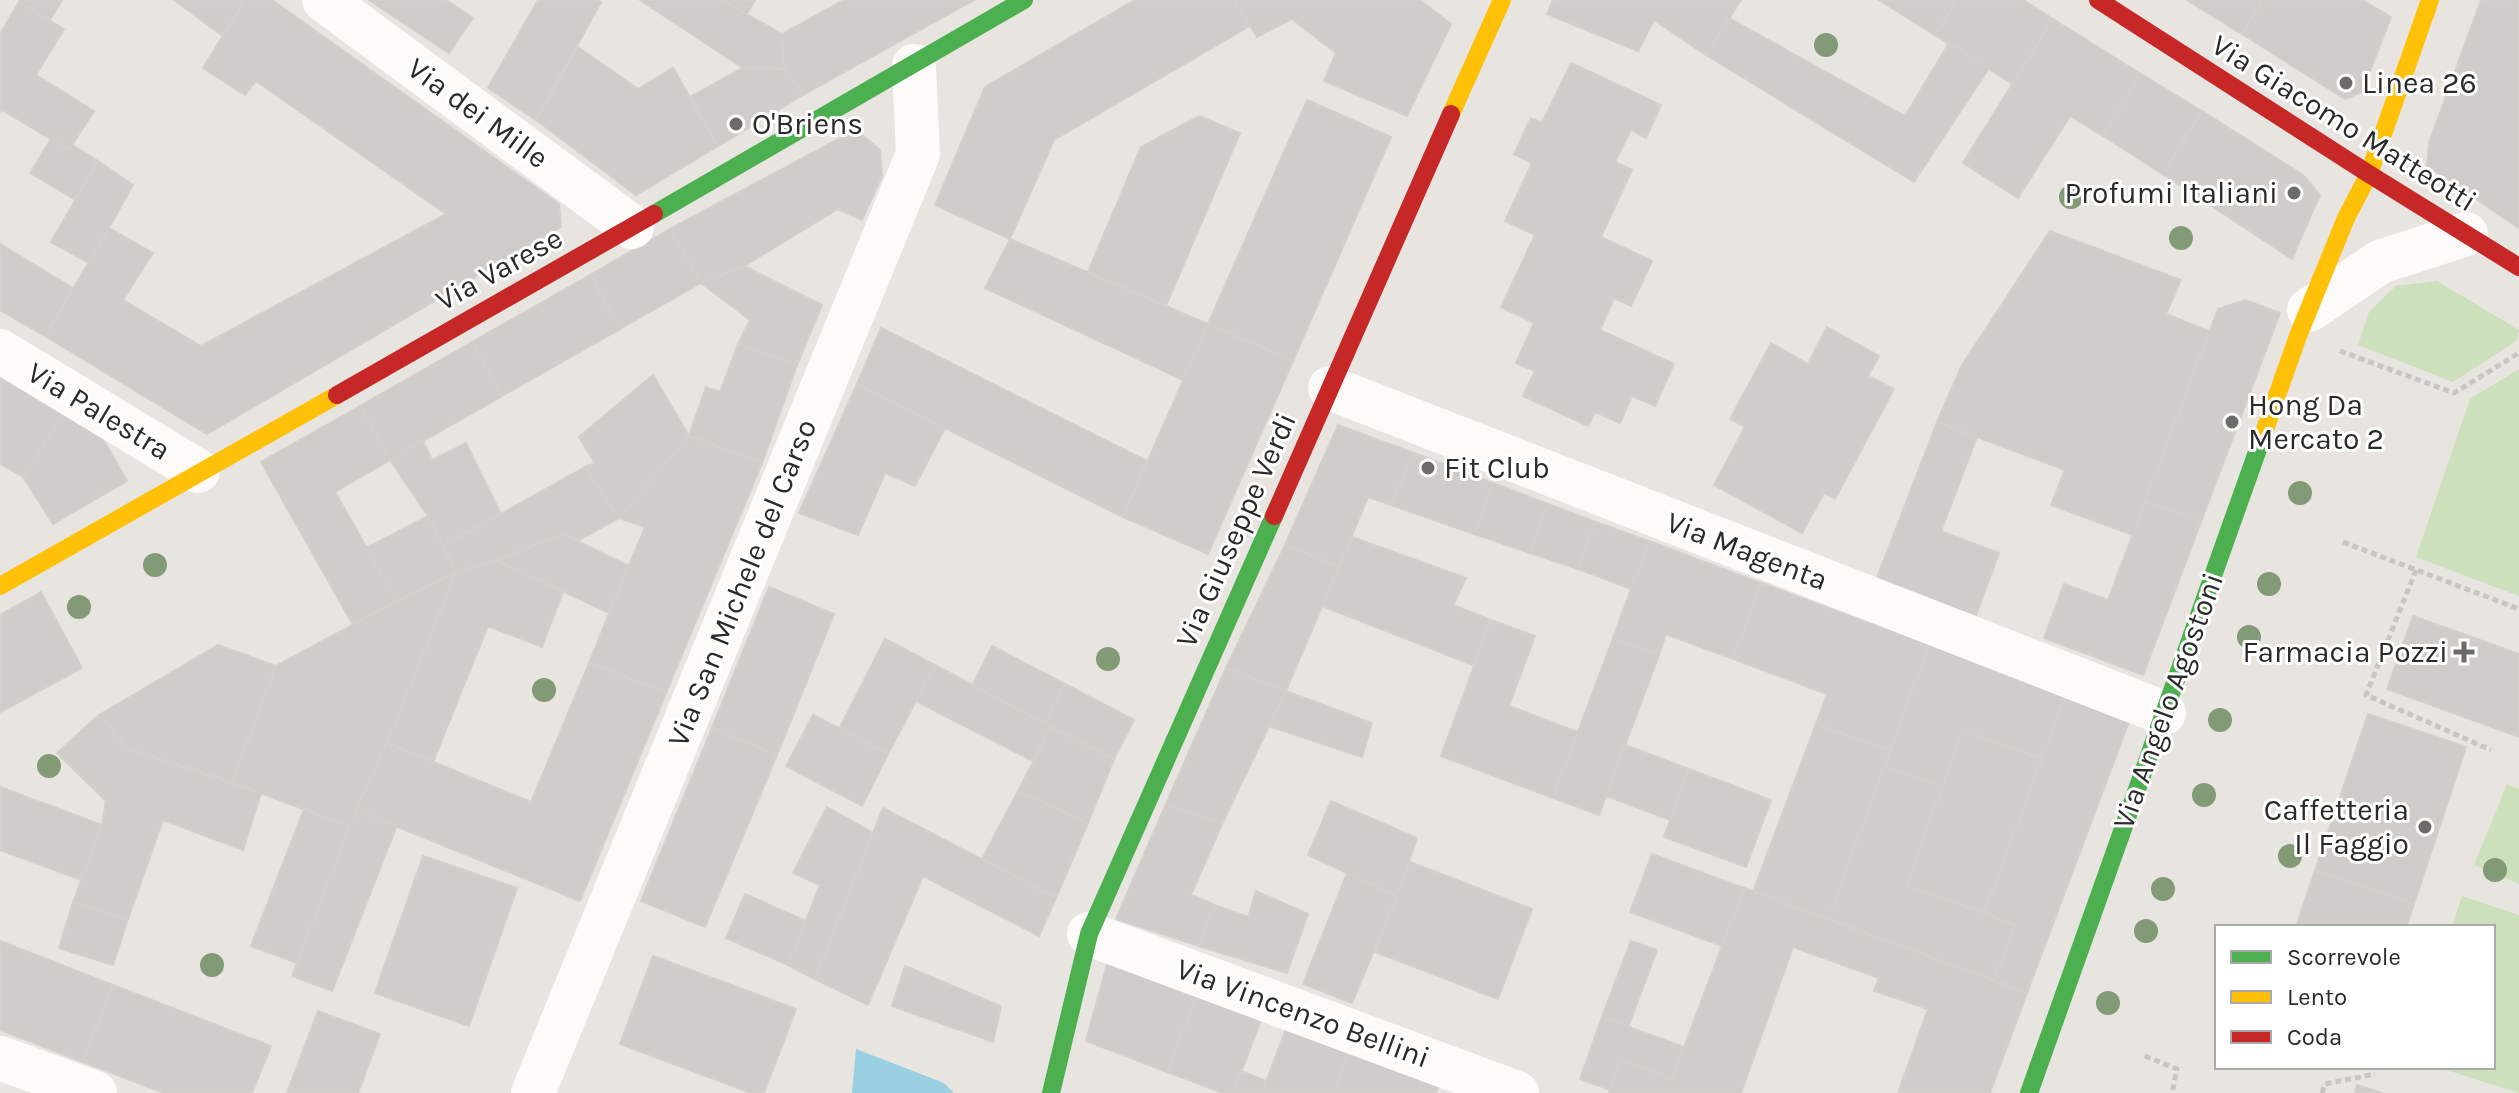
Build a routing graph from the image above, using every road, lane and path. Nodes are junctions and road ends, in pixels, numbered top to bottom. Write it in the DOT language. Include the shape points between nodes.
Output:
graph roads {
  1 [pos="324,0"];
  2 [pos="1024,0"];
  3 [pos="1502,0"];
  4 [pos="2098,0"];
  5 [pos="2430,0"];
  6 [pos="914,66"];
  7 [pos="2369,174"];
  8 [pos="632,227"];
  9 [pos="2466,234"];
  10 [pos="2519,267"];
  11 [pos="2303,323"];
  12 [pos="0,351"];
  13 [pos="2519,353"];
  14 [pos="1330,388"];
  15 [pos="198,471"];
  16 [pos="2343,542"];
  17 [pos="2416,570"];
  18 [pos="0,586"];
  19 [pos="2519,609"];
  20 [pos="2164,713"];
  21 [pos="2491,750"];
  22 [pos="1089,934"];
  23 [pos="2145,1056"];
  24 [pos="0,1058"];
  25 [pos="2375,1074"];
  26 [pos="95,1093"];
  27 [pos="533,1093"];
  28 [pos="1051,1093"];
  29 [pos="1517,1093"];
  30 [pos="2029,1093"];
  31 [pos="2172,1093"];
  32 [pos="2322,1093"];
  1 -- 8 [label="street, Via dei Mille"];
  2 -- 6 [label="street, Via Varese"];
  3 -- 14 [label="street, Via Giuseppe Verdi"];
  4 -- 7 [label="street, Via Giacomo Matteotti"];
  5 -- 7 [label="street, Via Angelo Agostoni"];
  6 -- 8 [label="street, Via Varese"];
  6 -- 27 [label="street, Via San Michele del Carso" via="918,154"];
  7 -- 9 [label="street, Via Giacomo Matteotti"];
  7 -- 11 [label="street, Via Angelo Agostoni"];
  8 -- 15 [label="street, Via Varese"];
  9 -- 10 [label="street, Via Giacomo Matteotti"];
  9 -- 11 [label="street" via="2380,262"];
  11 -- 13 [label="path" via="2454,393"];
  11 -- 20 [label="street, Via Angelo Agostoni"];
  12 -- 15 [label="street, Via Palestra"];
  14 -- 20 [label="street, Via Magenta"];
  14 -- 22 [label="street, Via Giuseppe Verdi"];
  15 -- 18 [label="street, Via Varese"];
  16 -- 17 [label="path"];
  17 -- 19 [label="path"];
  17 -- 21 [label="path" via="2366,695"];
  20 -- 30 [label="street, Via Angelo Agostoni"];
  22 -- 28 [label="street, Via Giuseppe Verdi"];
  22 -- 29 [label="street, Via Vincenzo Bellini"];
  23 -- 31 [label="path" via="2177,1069"];
  24 -- 26 [label="street"];
  25 -- 32 [label="path" via="2325,1084"];
}
